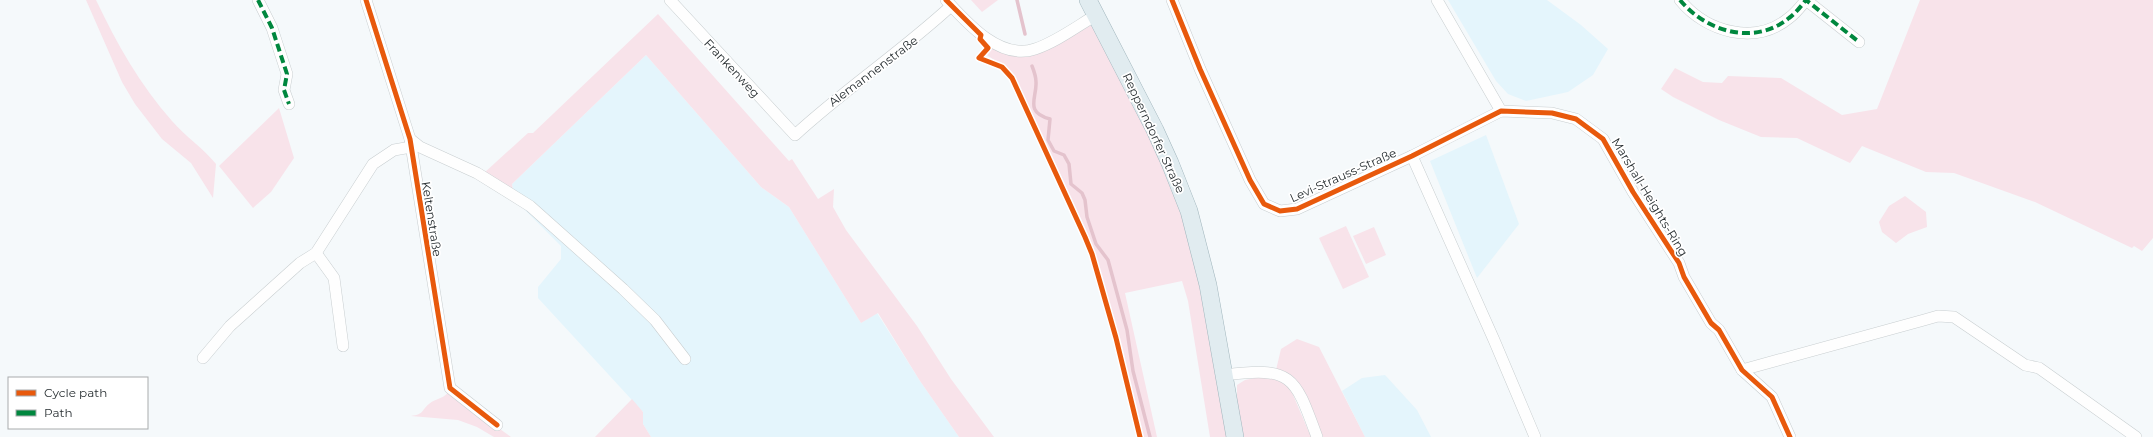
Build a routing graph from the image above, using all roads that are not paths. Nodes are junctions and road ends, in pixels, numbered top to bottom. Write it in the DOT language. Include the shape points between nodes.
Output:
graph roads {
  1 [pos="258,0"];
  2 [pos="366,0"];
  3 [pos="670,0"];
  4 [pos="1172,0"];
  5 [pos="1437,0"];
  6 [pos="1680,0"];
  7 [pos="1806,0"];
  8 [pos="949,3"];
  9 [pos="1092,7"];
  10 [pos="1859,42"];
  11 [pos="289,104"];
  12 [pos="1501,111"];
  13 [pos="795,135"];
  14 [pos="410,143"];
  15 [pos="1412,156"];
  16 [pos="316,253"];
  17 [pos="343,346"];
  18 [pos="203,358"];
  19 [pos="685,359"];
  20 [pos="1742,370"];
  21 [pos="1225,375"];
  22 [pos="497,425"];
  23 [pos="1235,437"];
  24 [pos="1317,437"];
  25 [pos="1535,437"];
  26 [pos="1790,437"];
  27 [pos="2136,437"];
  1 -- 11 [label="street" via="272,28 287,74 284,90"];
  2 -- 14 [label="street, Keltenstraße"];
  3 -- 13 [label="street, Frankenweg"];
  4 -- 15 [label="street, Levi-Strauss-Straße" via="1247,173 1264,204 1280,211 1297,209"];
  5 -- 12 [label="street"];
  6 -- 7 [label="street" via="1689,11 1721,30 1740,34 1757,33 1780,24"];
  7 -- 10 [label="street"];
  8 -- 9 [label="street, Alemannenstraße" via="981,35 1012,50 1024,52 1044,45"];
  8 -- 13 [label="street, Alemannenstraße" via="914,40 828,105"];
  9 -- 21 [label="main road, Repperndorfer Straße" via="1155,130 1189,211 1208,285"];
  12 -- 15 [label="street, Levi-Strauss-Straße"];
  12 -- 20 [label="street, Marshall-Heights-Ring" via="1552,113 1576,119 1604,139 1633,192 1680,264 1684,277 1711,323 1719,330"];
  14 -- 16 [label="street" via="373,164"];
  14 -- 19 [label="street" via="495,183 530,206 634,299 655,320"];
  14 -- 22 [label="street, Keltenstraße" via="450,388"];
  15 -- 25 [label="street, Levi-Strauss-Straße"];
  16 -- 17 [label="street" via="334,278"];
  16 -- 18 [label="street" via="300,263 230,326"];
  20 -- 26 [label="street, Marshall-Heights-Ring" via="1772,397"];
  20 -- 27 [label="street" via="1938,316 1954,317 2025,365 2039,368"];
  21 -- 23 [label="main road, Repperndorfer Straße"];
  21 -- 24 [label="street" via="1258,372 1287,379 1300,392"];
}
